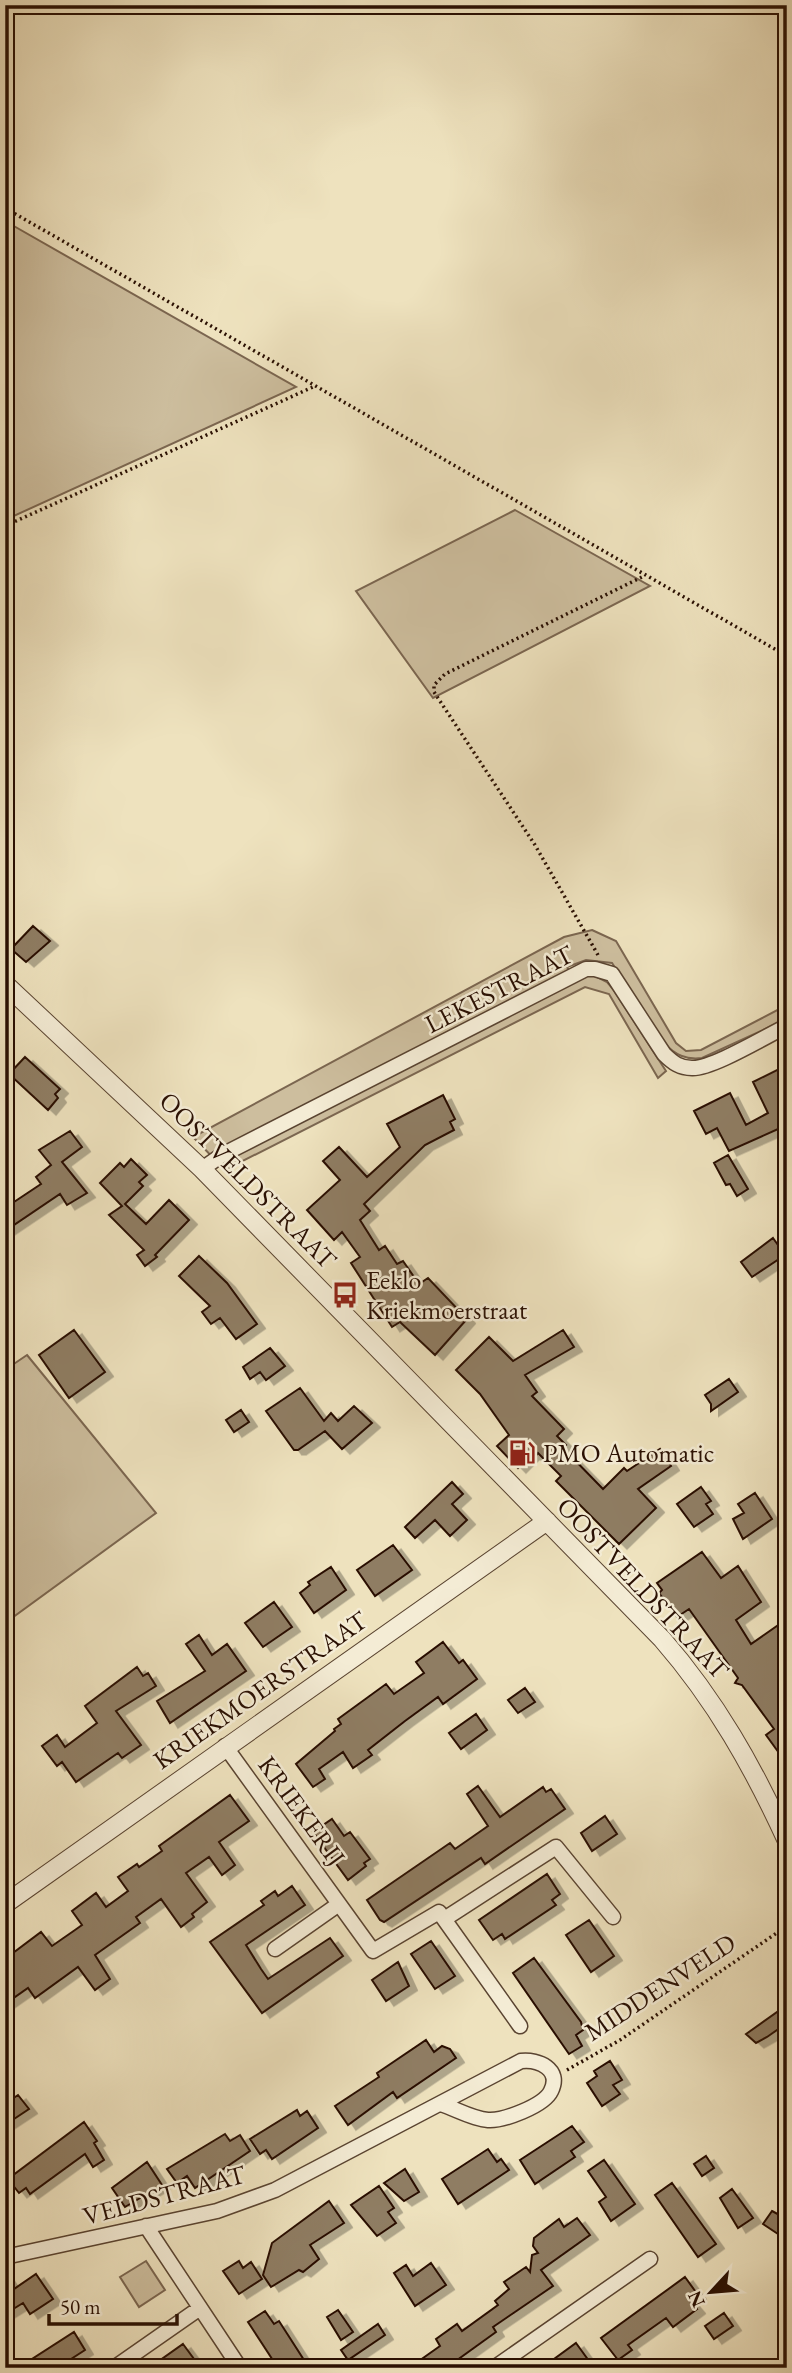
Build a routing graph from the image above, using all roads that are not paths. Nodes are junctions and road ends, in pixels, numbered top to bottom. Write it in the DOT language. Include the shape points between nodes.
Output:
graph roads {
  1 [pos="5,984"];
  2 [pos="787,1026"];
  3 [pos="202,1169"];
  4 [pos="547,1521"];
  5 [pos="225,1746"];
  6 [pos="787,1842"];
  7 [pos="339,1903"];
  8 [pos="5,1904"];
  9 [pos="612,1917"];
  10 [pos="446,1918"];
  11 [pos="275,1948"];
  12 [pos="520,2026"];
  13 [pos="441,2104"];
  14 [pos="146,2226"];
  15 [pos="5,2257"];
  16 [pos="650,2259"];
  17 [pos="200,2308"];
  18 [pos="114,2368"];
  19 [pos="240,2368"];
  20 [pos="494,2368"];
  1 -- 3 [label="street, OOSTVELDSTRAAT"];
  2 -- 3 [label="street, LEKESTRAAT" via="706,1066 695,1069 674,1064 619,983 604,971 586,969"];
  3 -- 4 [label="street, OOSTVELDSTRAAT"];
  4 -- 5 [label="street, KRIEKMOERSTRAAT"];
  4 -- 6 [label="street, OOSTVELDSTRAAT" via="696,1678 744,1751"];
  5 -- 7 [label="street, KRIEKERIJ"];
  5 -- 8 [label="street, KRIEKMOERSTRAAT"];
  7 -- 10 [label="street, KRIEKERIJ" via="373,1951 439,1912"];
  7 -- 11 [label="street, KRIEKERIJ"];
  9 -- 10 [label="street, KRIEKERIJ" via="556,1847"];
  10 -- 12 [label="street"];
  13 -- 13 [label="street, VELDSTRAAT" via="485,2120 503,2119 541,2102 551,2092 553,2078 547,2066 535,2059 521,2061"];
  13 -- 14 [label="street, VELDSTRAAT" via="275,2190 217,2211"];
  14 -- 15 [label="street, VELDSTRAAT"];
  14 -- 17 [label="street"];
  16 -- 20 [label="street"];
  17 -- 18 [label="street"];
  17 -- 19 [label="street"];
}
